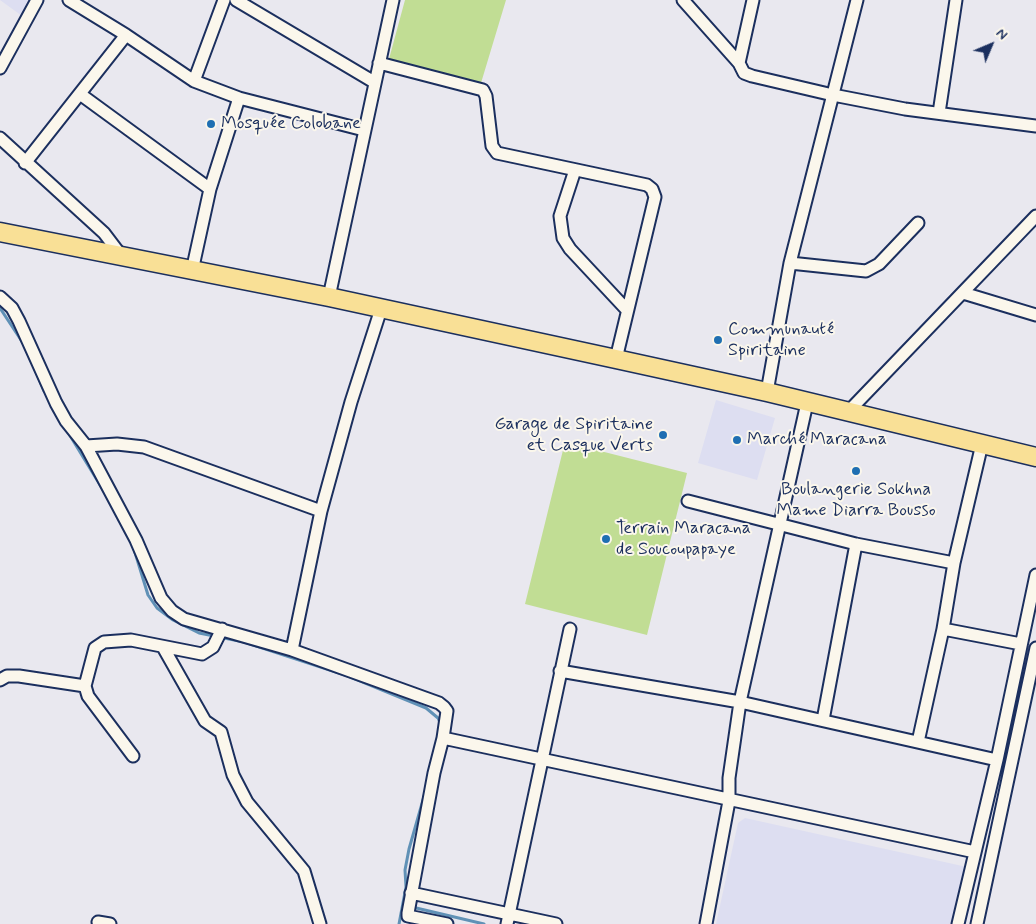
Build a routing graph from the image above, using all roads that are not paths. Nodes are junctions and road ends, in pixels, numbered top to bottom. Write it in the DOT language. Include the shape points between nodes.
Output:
graph roads {
  1 [pos="37,0"];
  2 [pos="69,0"];
  3 [pos="224,0"];
  4 [pos="236,0"];
  5 [pos="393,0"];
  6 [pos="683,0"];
  7 [pos="753,0"];
  8 [pos="856,0"];
  9 [pos="956,0"];
  10 [pos="126,35"];
  11 [pos="4,59"];
  12 [pos="379,63"];
  13 [pos="739,63"];
  14 [pos="0,68"];
  15 [pos="194,81"];
  16 [pos="374,82"];
  17 [pos="80,94"];
  18 [pos="833,95"];
  19 [pos="238,98"];
  20 [pos="939,113"];
  21 [pos="1036,126"];
  22 [pos="364,130"];
  23 [pos="0,138"];
  24 [pos="25,163"];
  25 [pos="575,170"];
  26 [pos="210,189"];
  27 [pos="1036,216"];
  28 [pos="918,223"];
  29 [pos="0,232"];
  30 [pos="123,258"];
  31 [pos="790,263"];
  32 [pos="192,271"];
  33 [pos="963,293"];
  34 [pos="0,297"];
  35 [pos="329,297"];
  36 [pos="381,309"];
  37 [pos="626,309"];
  38 [pos="1036,315"];
  39 [pos="616,359"];
  40 [pos="767,392"];
  41 [pos="807,403"];
  42 [pos="847,412"];
  43 [pos="982,444"];
  44 [pos="86,446"];
  45 [pos="1036,457"];
  46 [pos="688,501"];
  47 [pos="321,510"];
  48 [pos="780,524"];
  49 [pos="856,544"];
  50 [pos="954,563"];
  51 [pos="1036,575"];
  52 [pos="222,629"];
  53 [pos="570,629"];
  54 [pos="943,629"];
  55 [pos="1021,644"];
  56 [pos="164,647"];
  57 [pos="1036,648"];
  58 [pos="292,650"];
  59 [pos="560,671"];
  60 [pos="0,680"];
  61 [pos="86,686"];
  62 [pos="740,702"];
  63 [pos="823,720"];
  64 [pos="443,738"];
  65 [pos="918,742"];
  66 [pos="133,756"];
  67 [pos="541,760"];
  68 [pos="997,760"];
  69 [pos="729,801"];
  70 [pos="981,826"];
  71 [pos="998,828"];
  72 [pos="975,852"];
  73 [pos="411,893"];
  74 [pos="508,919"];
  75 [pos="98,922"];
  76 [pos="110,924"];
  77 [pos="320,924"];
  78 [pos="447,924"];
  79 [pos="556,924"];
  80 [pos="706,924"];
  81 [pos="958,924"];
  82 [pos="977,924"];
  1 -- 11 [label="street"];
  2 -- 10 [label="street"];
  3 -- 15 [label="street"];
  4 -- 16 [label="street"];
  5 -- 12 [label="street"];
  6 -- 13 [label="street"];
  7 -- 13 [label="street"];
  8 -- 18 [label="street"];
  9 -- 20 [label="street"];
  10 -- 15 [label="street"];
  10 -- 17 [label="street"];
  11 -- 14 [label="street"];
  12 -- 16 [label="street"];
  12 -- 25 [label="street" via="480,88 486,96 492,146 497,153"];
  13 -- 18 [label="street" via="744,73 752,76"];
  15 -- 19 [label="street"];
  16 -- 22 [label="street"];
  17 -- 24 [label="street"];
  17 -- 26 [label="street"];
  18 -- 20 [label="street"];
  18 -- 31 [label="street"];
  19 -- 22 [label="street"];
  19 -- 26 [label="street"];
  20 -- 21 [label="street"];
  22 -- 35 [label="street"];
  23 -- 24 [label="street"];
  24 -- 30 [label="street" via="104,233"];
  25 -- 37 [label="street" via="560,216 563,238"];
  25 -- 37 [label="street" via="647,185 655,192"];
  26 -- 32 [label="street"];
  27 -- 33 [label="street"];
  28 -- 31 [label="street" via="879,264 866,271"];
  29 -- 30 [label="main road"];
  30 -- 32 [label="main road"];
  31 -- 40 [label="street"];
  32 -- 35 [label="main road"];
  33 -- 38 [label="street"];
  33 -- 42 [label="street"];
  34 -- 44 [label="street" via="12,308 66,421"];
  35 -- 36 [label="main road"];
  36 -- 39 [label="main road"];
  36 -- 47 [label="street" via="350,402"];
  37 -- 39 [label="street"];
  39 -- 40 [label="main road"];
  40 -- 41 [label="main road"];
  41 -- 42 [label="main road"];
  41 -- 48 [label="street"];
  42 -- 43 [label="main road"];
  43 -- 45 [label="main road"];
  43 -- 50 [label="street"];
  44 -- 47 [label="street" via="117,444 144,448"];
  44 -- 52 [label="street" via="139,546 161,598 184,620"];
  46 -- 48 [label="street"];
  47 -- 58 [label="street"];
  48 -- 49 [label="street"];
  48 -- 62 [label="street"];
  49 -- 50 [label="street"];
  49 -- 63 [label="street"];
  50 -- 54 [label="street"];
  51 -- 55 [label="street"];
  52 -- 56 [label="street" via="213,648 202,654"];
  52 -- 58 [label="street"];
  53 -- 59 [label="street"];
  54 -- 55 [label="street"];
  54 -- 65 [label="street"];
  55 -- 68 [label="street"];
  56 -- 61 [label="street" via="132,640 104,642 92,655"];
  56 -- 77 [label="street" via="205,721 221,732 233,775 247,802 304,871"];
  57 -- 71 [label="street"];
  58 -- 64 [label="street" via="439,703 447,711"];
  59 -- 62 [label="street"];
  59 -- 67 [label="street" via="547,744"];
  60 -- 61 [label="street" via="19,676"];
  61 -- 66 [label="street" via="95,707"];
  62 -- 63 [label="street"];
  62 -- 69 [label="street" via="729,778"];
  63 -- 65 [label="street"];
  64 -- 67 [label="street"];
  64 -- 73 [label="street"];
  65 -- 68 [label="street"];
  67 -- 69 [label="street"];
  67 -- 74 [label="street"];
  68 -- 70 [label="street"];
  69 -- 72 [label="street"];
  69 -- 80 [label="street"];
  70 -- 71 [label="street"];
  70 -- 72 [label="street"];
  71 -- 82 [label="street"];
  72 -- 81 [label="street"];
  73 -- 74 [label="street"];
  73 -- 78 [label="street" via="408,916"];
  74 -- 79 [label="street"];
  75 -- 76 [label="street"];
}
